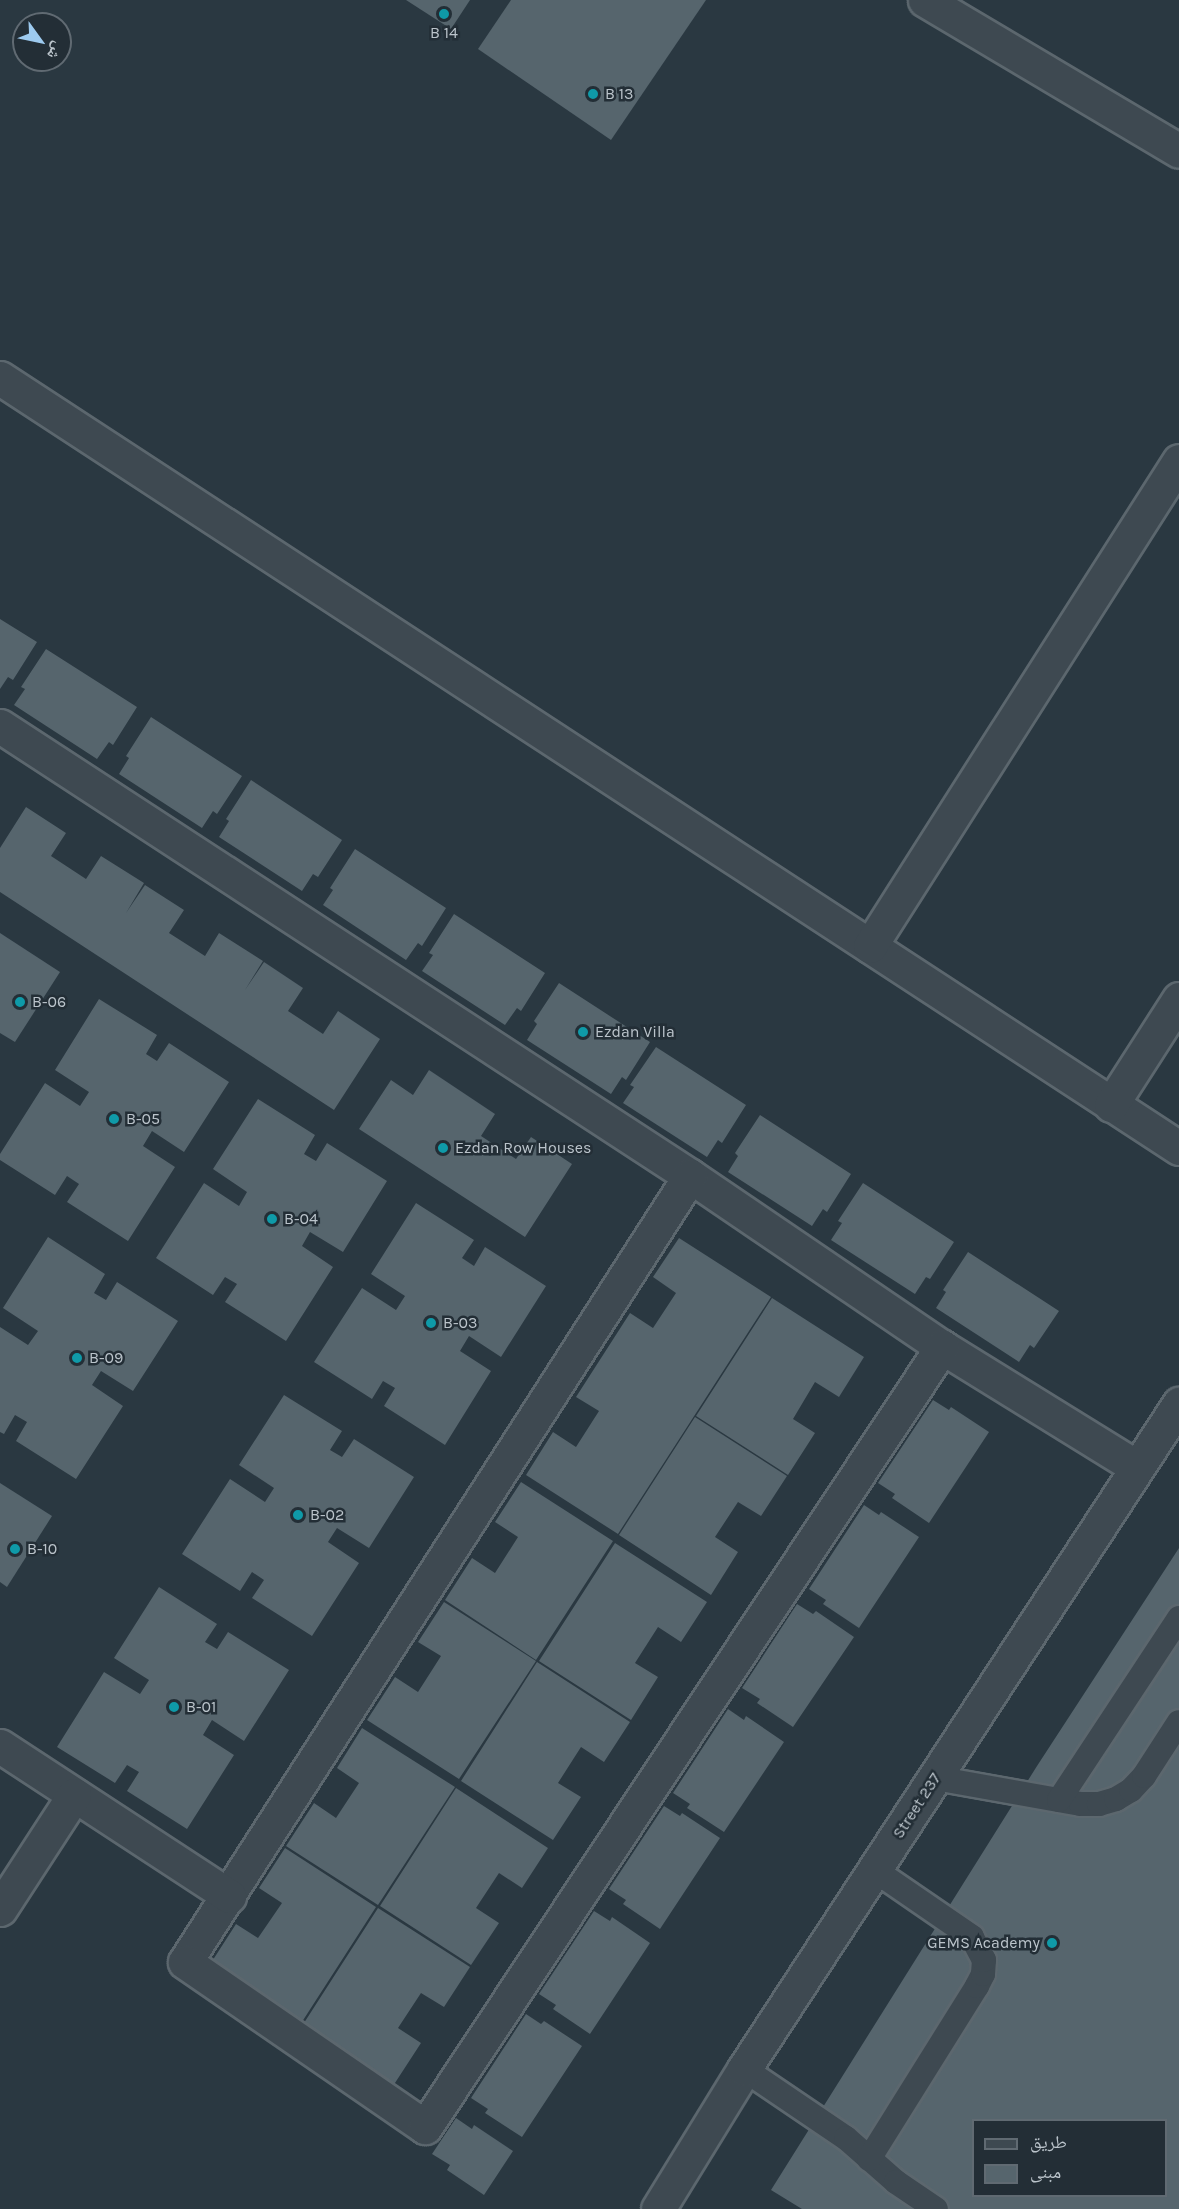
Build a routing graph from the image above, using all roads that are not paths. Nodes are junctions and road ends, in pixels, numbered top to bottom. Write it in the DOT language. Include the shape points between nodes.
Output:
graph roads {
  1 [pos="925,0"];
  2 [pos="1179,151"];
  3 [pos="0,378"];
  4 [pos="1179,461"];
  5 [pos="0,726"];
  6 [pos="870,946"];
  7 [pos="1179,999"];
  8 [pos="1111,1105"];
  9 [pos="1179,1148"];
  10 [pos="690,1176"];
  11 [pos="942,1347"];
  12 [pos="1179,1404"];
  13 [pos="1136,1467"];
  14 [pos="1179,1618"];
  15 [pos="1179,1722"];
  16 [pos="0,1746"];
  17 [pos="935,1778"];
  18 [pos="74,1795"];
  19 [pos="1059,1800"];
  20 [pos="876,1871"];
  21 [pos="229,1896"];
  22 [pos="0,1909"];
  23 [pos="744,2069"];
  24 [pos="869,2159"];
  25 [pos="658,2209"];
  26 [pos="936,2209"];
  1 -- 2 [label="street"];
  3 -- 6 [label="street"];
  4 -- 6 [label="street"];
  5 -- 10 [label="street"];
  6 -- 8 [label="street"];
  7 -- 8 [label="street"];
  8 -- 9 [label="street"];
  10 -- 11 [label="street"];
  10 -- 21 [label="street"];
  11 -- 13 [label="street"];
  11 -- 21 [label="street" via="425,2127 185,1962"];
  12 -- 13 [label="street, Street 237"];
  13 -- 17 [label="street, Street 237"];
  14 -- 19 [label="lane"];
  15 -- 19 [label="lane" via="1144,1776 1124,1794 1099,1804"];
  16 -- 18 [label="street"];
  17 -- 19 [label="lane"];
  17 -- 20 [label="street, Street 237"];
  18 -- 21 [label="street"];
  18 -- 22 [label="street"];
  20 -- 23 [label="street, Street 237"];
  20 -- 24 [label="lane" via="972,1937 984,1960 977,1986"];
  23 -- 24 [label="lane" via="846,2138"];
  23 -- 25 [label="street, Street 237"];
  24 -- 26 [label="lane"];
}
